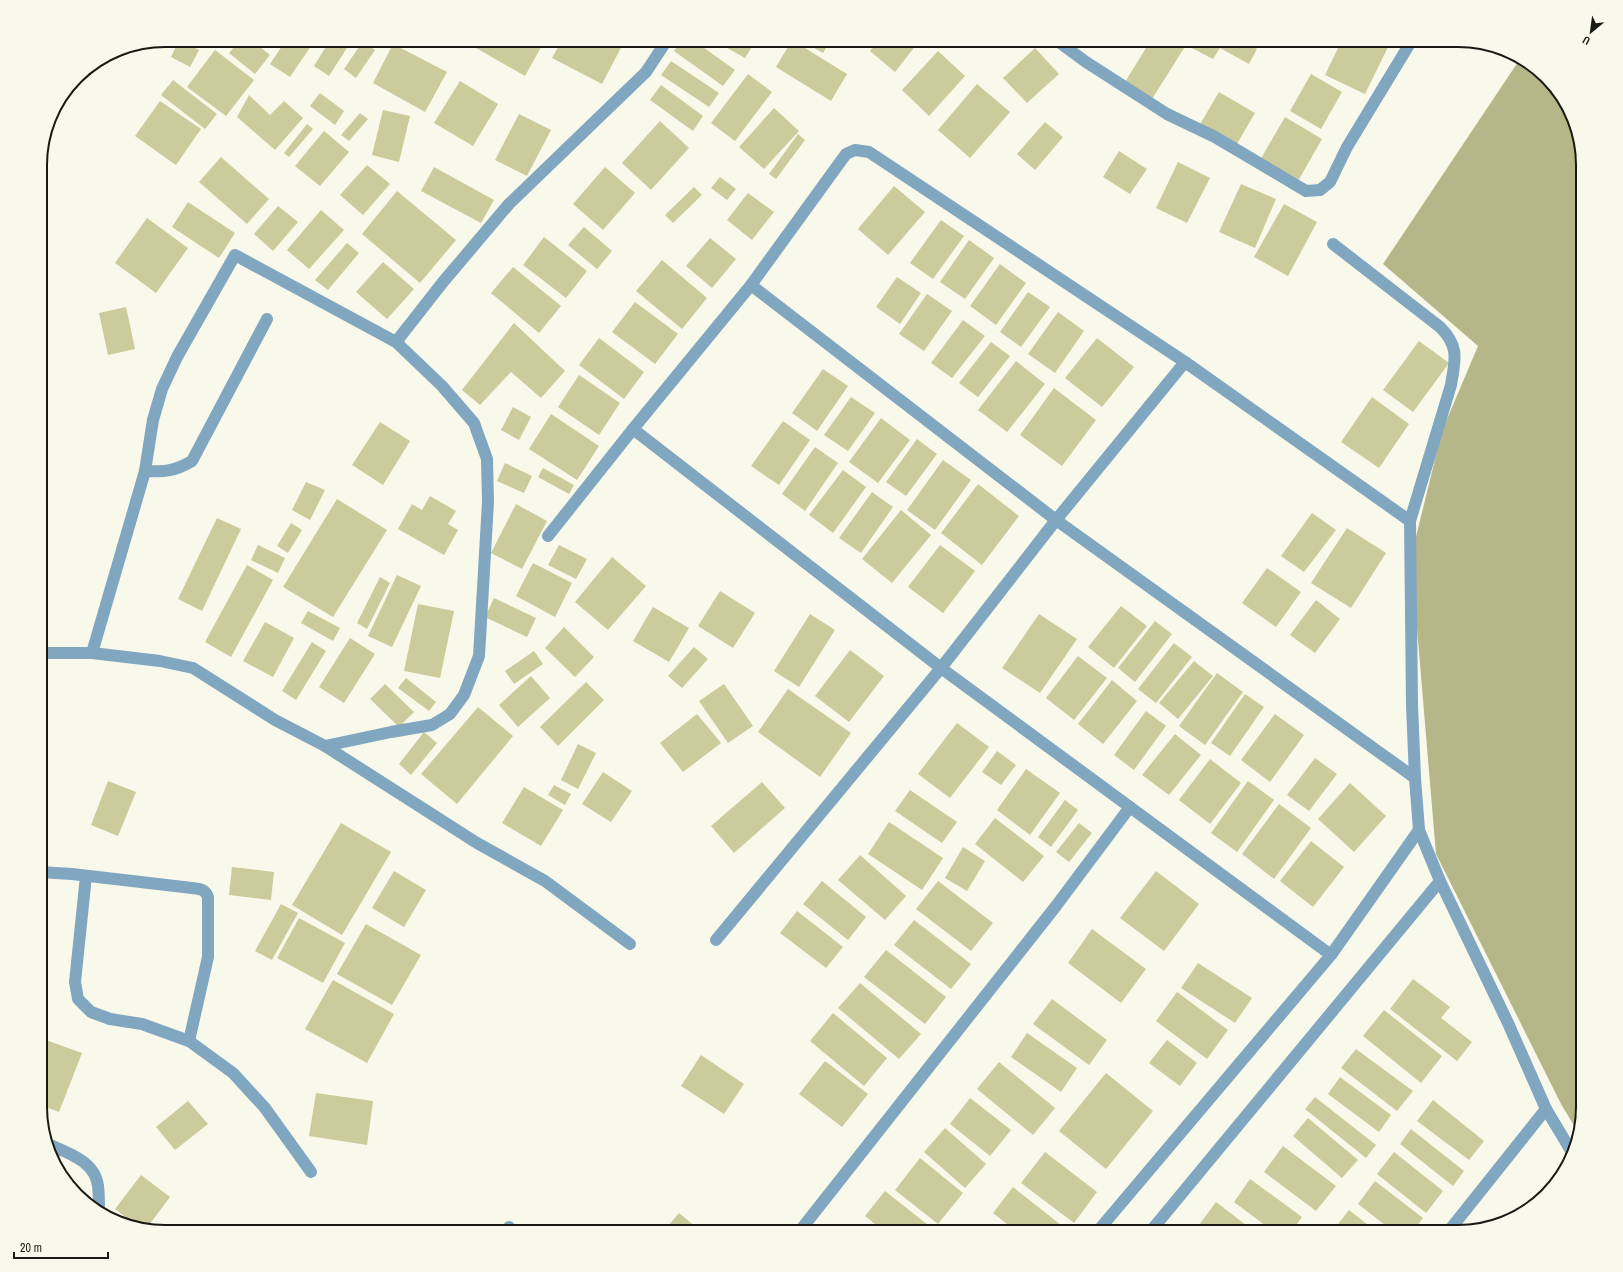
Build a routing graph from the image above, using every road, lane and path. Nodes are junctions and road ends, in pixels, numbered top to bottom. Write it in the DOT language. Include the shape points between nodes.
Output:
graph roads {
  1 [pos="662,47"];
  2 [pos="1066,47"];
  3 [pos="1408,47"];
  4 [pos="1333,244"];
  5 [pos="751,285"];
  6 [pos="267,319"];
  7 [pos="396,342"];
  8 [pos="1185,362"];
  9 [pos="633,429"];
  10 [pos="146,471"];
  11 [pos="1056,520"];
  12 [pos="1410,521"];
  13 [pos="548,536"];
  14 [pos="47,653"];
  15 [pos="92,653"];
  16 [pos="940,668"];
  17 [pos="325,746"];
  18 [pos="1415,778"];
  19 [pos="1130,806"];
  20 [pos="1419,830"];
  21 [pos="47,873"];
  22 [pos="86,876"];
  23 [pos="1440,881"];
  24 [pos="716,940"];
  25 [pos="630,944"];
  26 [pos="1331,955"];
  27 [pos="189,1041"];
  28 [pos="1546,1109"];
  29 [pos="54,1147"];
  30 [pos="1569,1148"];
  31 [pos="311,1172"];
  32 [pos="99,1205"];
  33 [pos="805,1225"];
  34 [pos="1103,1225"];
  35 [pos="1156,1225"];
  36 [pos="1454,1225"];
  1 -- 7 [label="street" via="646,72 509,204"];
  2 -- 3 [label="street" via="1167,114 1215,137 1306,191 1320,190 1330,182 1347,147"];
  4 -- 12 [label="street" via="1440,327 1452,341 1454,363 1451,385"];
  5 -- 8 [label="street" via="846,154 862,150 869,152"];
  5 -- 9 [label="street"];
  5 -- 11 [label="street"];
  6 -- 10 [label="street" via="192,461 166,472"];
  7 -- 10 [label="street" via="235,255 177,357 162,389 153,420"];
  7 -- 17 [label="street" via="442,386 474,423 487,459 488,502 480,656 464,695 450,714 432,725"];
  8 -- 11 [label="street"];
  8 -- 12 [label="street"];
  9 -- 13 [label="street"];
  9 -- 16 [label="street"];
  10 -- 15 [label="street"];
  11 -- 16 [label="street"];
  11 -- 18 [label="street"];
  12 -- 18 [label="street"];
  14 -- 15 [label="street"];
  15 -- 17 [label="street" via="160,661 193,668 274,720"];
  16 -- 19 [label="street"];
  16 -- 24 [label="street"];
  17 -- 25 [label="street" via="477,843 545,881"];
  18 -- 20 [label="street"];
  19 -- 26 [label="street"];
  19 -- 33 [label="street" via="1056,906"];
  20 -- 23 [label="street"];
  20 -- 26 [label="street"];
  21 -- 22 [label="street"];
  22 -- 27 [label="street" via="75,982 78,999 91,1012 110,1019 142,1024"];
  22 -- 27 [label="street" via="192,888 207,893 208,957"];
  23 -- 28 [label="street"];
  23 -- 35 [label="street"];
  26 -- 34 [label="street"];
  27 -- 31 [label="street" via="233,1073 265,1108"];
  28 -- 30 [label="street"];
  28 -- 36 [label="street"];
  29 -- 32 [label="street" via="80,1159 91,1168 98,1184"];
}
